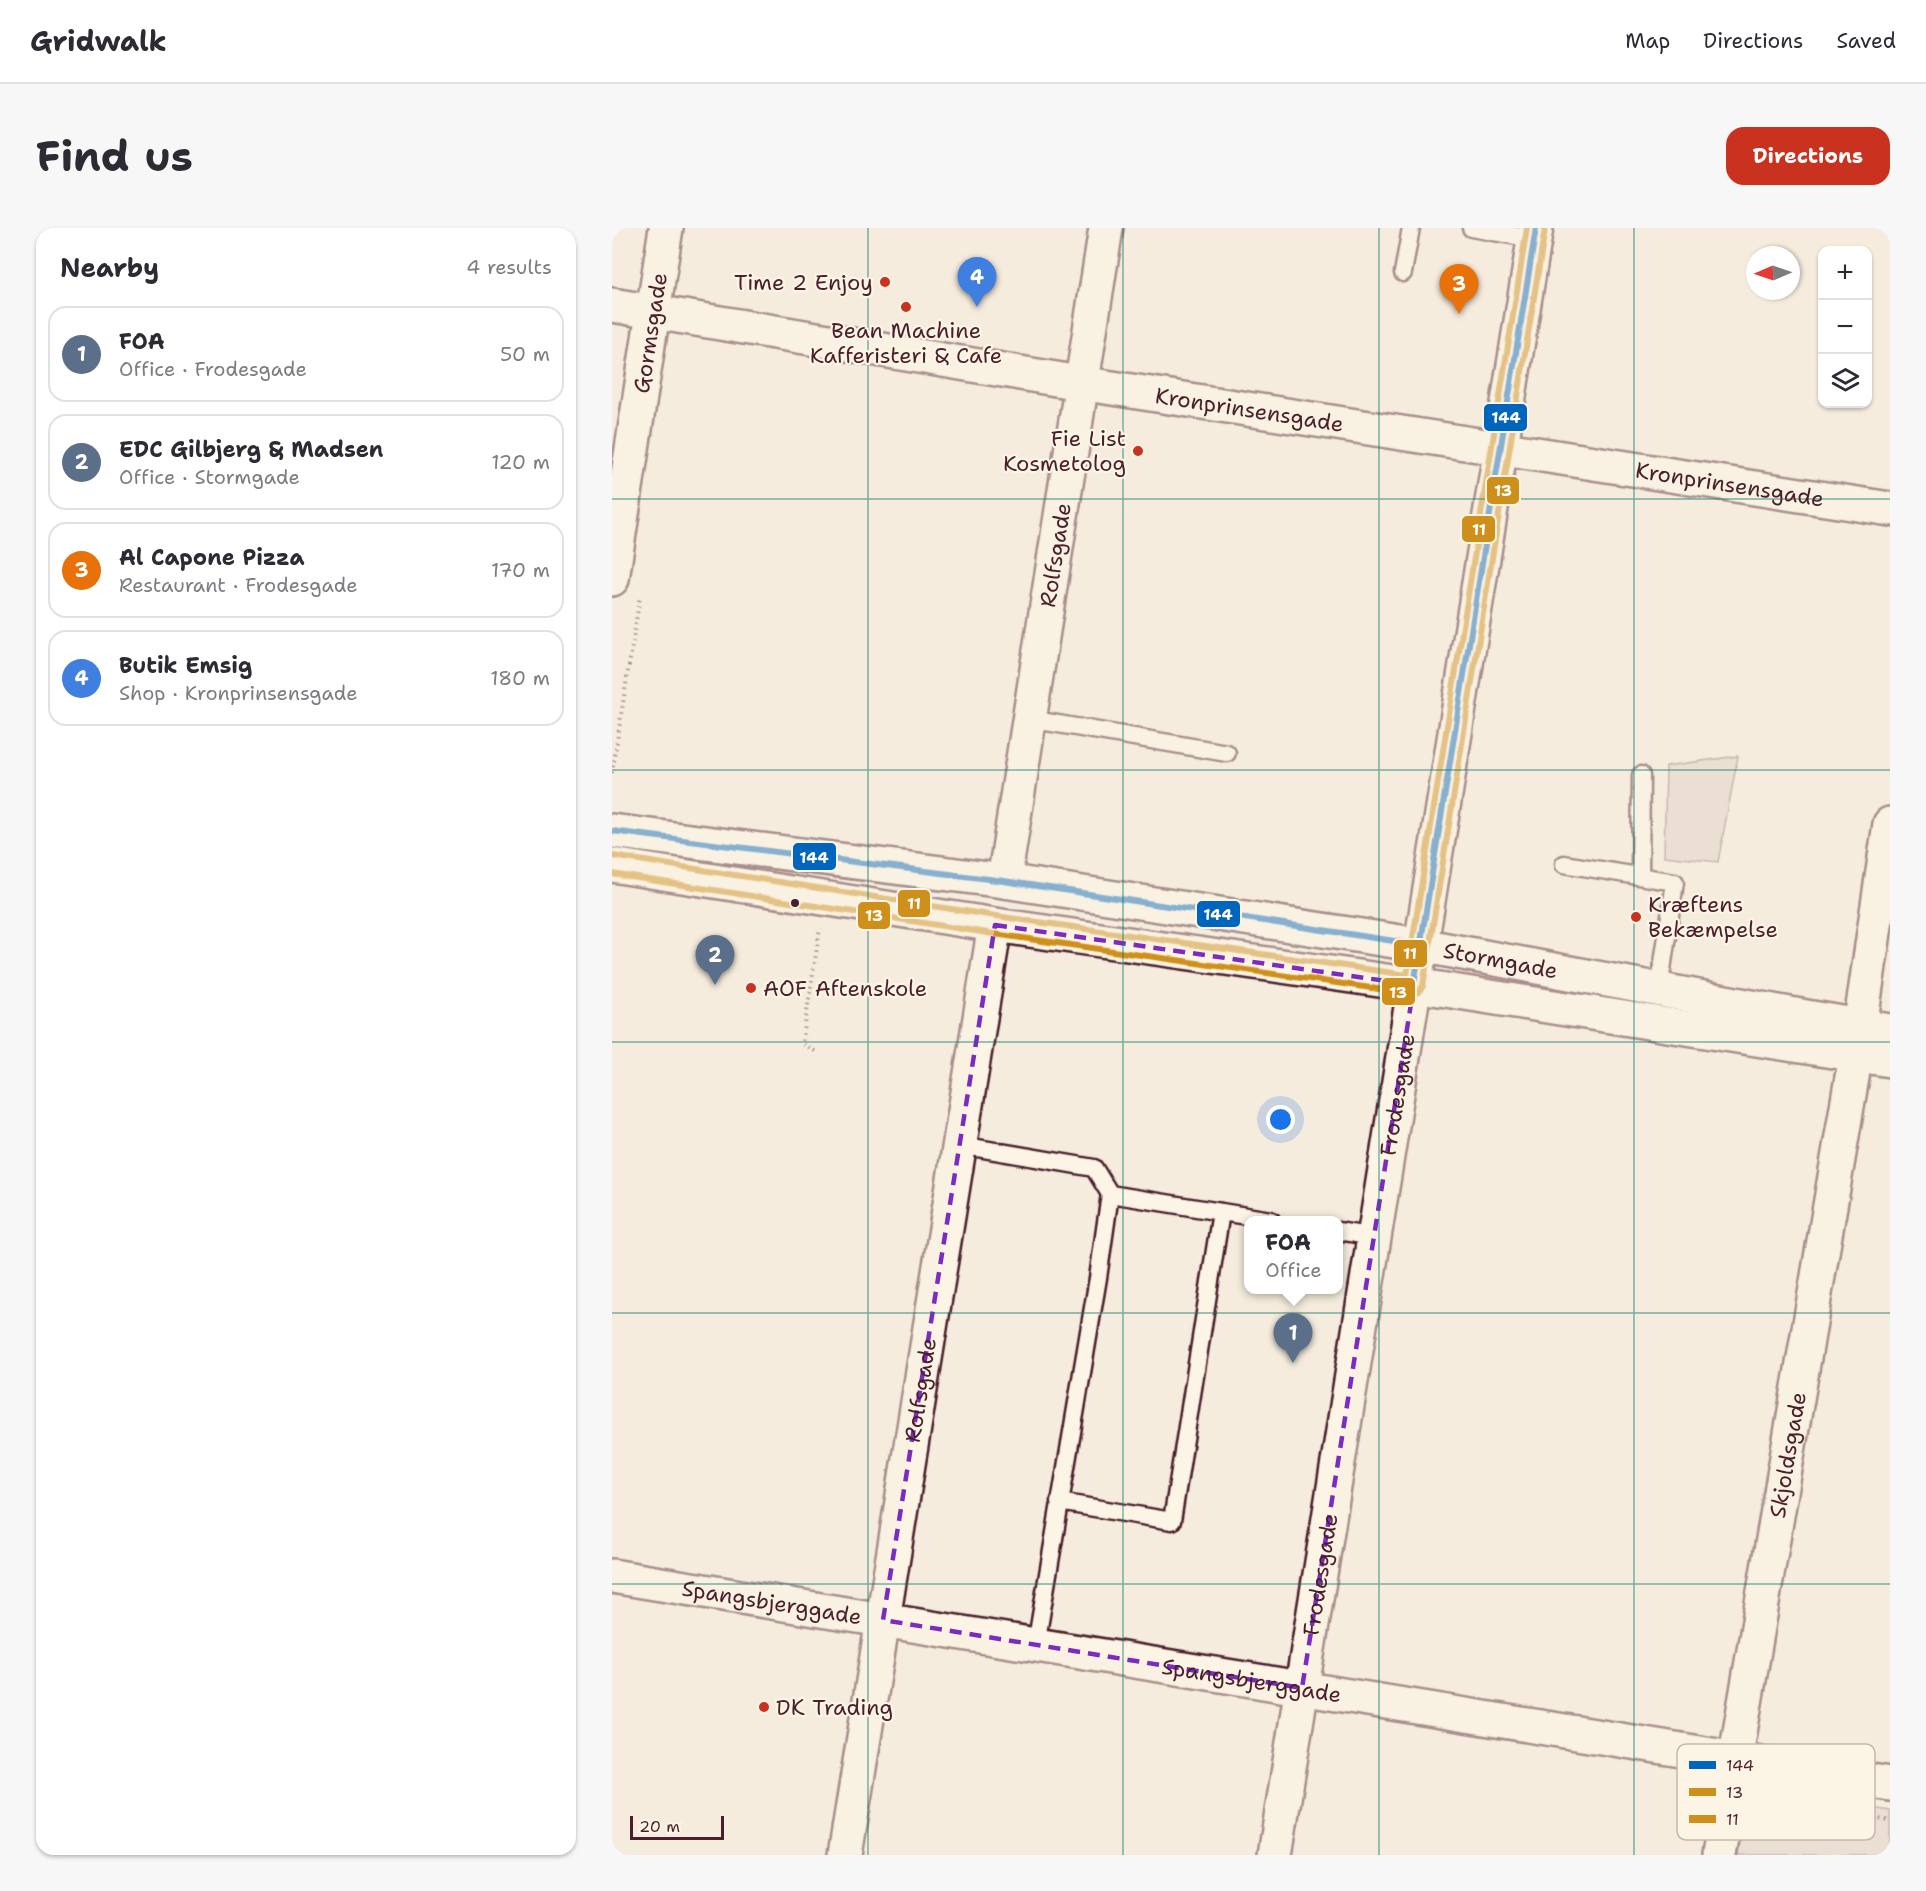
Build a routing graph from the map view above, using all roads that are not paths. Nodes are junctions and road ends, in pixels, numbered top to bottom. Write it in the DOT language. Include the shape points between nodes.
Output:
graph roads {
  1 [pos="666,228"];
  2 [pos="1106,228"];
  3 [pos="1411,228"];
  4 [pos="1471,228"];
  5 [pos="1535,233"];
  6 [pos="1403,273"];
  7 [pos="612,305"];
  8 [pos="653,311"];
  9 [pos="1080,383"];
  10 [pos="1502,447"];
  11 [pos="1890,509"];
  12 [pos="612,579"];
  13 [pos="1029,720"];
  14 [pos="1227,753"];
  15 [pos="1641,775"];
  16 [pos="1890,824"];
  17 [pos="612,831"];
  18 [pos="1564,864"];
  19 [pos="612,865"];
  20 [pos="1640,876"];
  21 [pos="1004,881"];
  22 [pos="995,925"];
  23 [pos="1420,945"];
  24 [pos="1414,985"];
  25 [pos="1659,990"];
  26 [pos="1869,1037"];
  27 [pos="1890,1060"];
  28 [pos="960,1145"];
  29 [pos="1110,1194"];
  30 [pos="1221,1212"];
  31 [pos="1244,1216"];
  32 [pos="1343,1233"];
  33 [pos="1374,1237"];
  34 [pos="1059,1502"];
  35 [pos="612,1576"];
  36 [pos="883,1620"];
  37 [pos="1036,1645"];
  38 [pos="1302,1688"];
  39 [pos="1738,1744"];
  40 [pos="1677,1749"];
  41 [pos="1875,1781"];
  42 [pos="1890,1784"];
  43 [pos="1721,1840"];
  44 [pos="845,1855"];
  45 [pos="1275,1855"];
  46 [pos="1719,1855"];
  1 -- 8 [label="street, Gormsgade"];
  2 -- 9 [label="street, Rolfsgade"];
  3 -- 6 [label="lane"];
  4 -- 5 [label="lane"];
  5 -- 10 [label="street, Frodesgade"];
  7 -- 8 [label="street, Kronprinsensgade"];
  8 -- 9 [label="street, Kronprinsensgade"];
  8 -- 12 [label="street, Gormsgade"];
  9 -- 10 [label="street, Kronprinsensgade"];
  9 -- 13 [label="street, Rolfsgade"];
  10 -- 11 [label="street, Kronprinsensgade"];
  10 -- 23 [label="street, Frodesgade"];
  13 -- 14 [label="lane"];
  13 -- 21 [label="street, Rolfsgade"];
  15 -- 20 [label="lane"];
  16 -- 26 [label="street, Skjoldsgade"];
  17 -- 21 [label="street, Stormgade"];
  18 -- 20 [label="lane"];
  19 -- 22 [label="street, Stormgade"];
  20 -- 25 [label="lane" via="1676,882"];
  21 -- 23 [label="street, Stormgade"];
  22 -- 24 [label="street, Stormgade"];
  22 -- 28 [label="street, Rolfsgade"];
  23 -- 24 [label="street, Frodesgade"];
  23 -- 25 [label="street, Stormgade"];
  24 -- 26 [label="street, Stormgade"];
  24 -- 33 [label="street, Frodesgade"];
  25 -- 26 [label="street, Stormgade"];
  26 -- 27 [label="street, Stormgade"];
  26 -- 39 [label="street, Skjoldsgade"];
  28 -- 29 [label="lane" via="1094,1168"];
  28 -- 36 [label="street, Rolfsgade"];
  29 -- 30 [label="lane"];
  29 -- 34 [label="lane"];
  30 -- 31 [label="lane"];
  30 -- 34 [label="lane" via="1172,1521"];
  32 -- 33 [label="lane"];
  33 -- 38 [label="street, Frodesgade"];
  34 -- 37 [label="lane"];
  35 -- 36 [label="street, Spangsbjerggade"];
  36 -- 37 [label="street, Spangsbjerggade"];
  36 -- 44 [label="street, Rolfsgade"];
  37 -- 38 [label="street, Spangsbjerggade"];
  38 -- 40 [label="street, Spangsbjerggade"];
  38 -- 45 [label="street, Frodesgade"];
  41 -- 42 [label="street, Spangsbjerggade"];
  43 -- 46 [label="street, Skjoldsgade"];
}
